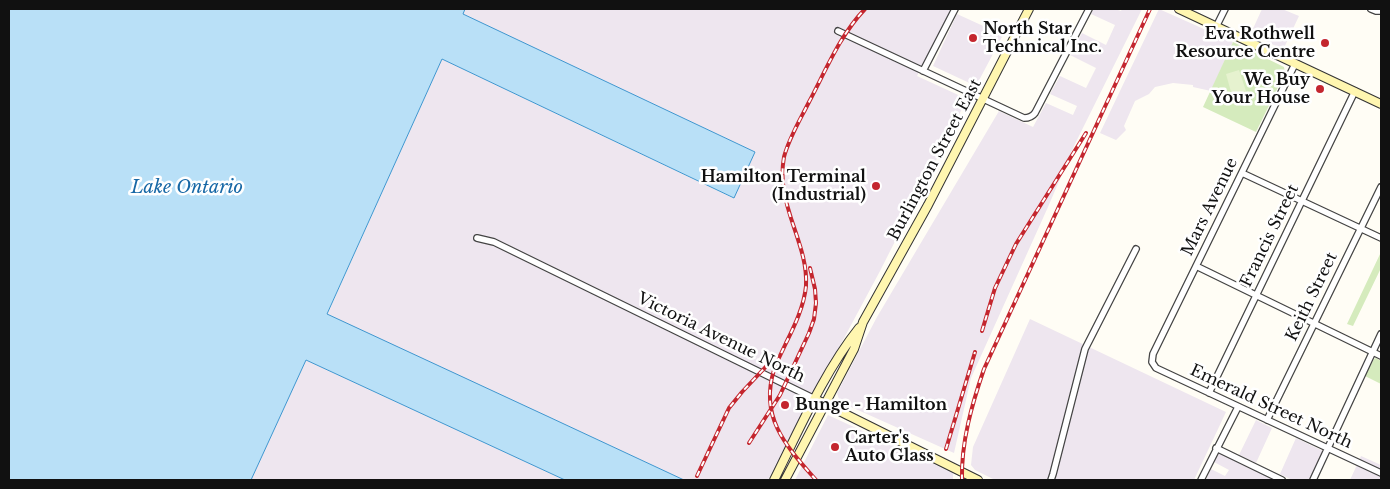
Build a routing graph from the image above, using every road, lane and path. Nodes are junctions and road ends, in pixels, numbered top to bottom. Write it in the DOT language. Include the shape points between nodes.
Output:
graph roads {
  1 [pos="955,9"];
  2 [pos="1029,9"];
  3 [pos="1089,9"];
  4 [pos="1179,9"];
  5 [pos="1225,9"];
  6 [pos="1371,9"];
  7 [pos="1381,12"];
  8 [pos="1216,27"];
  9 [pos="838,31"];
  10 [pos="1295,64"];
  11 [pos="924,71"];
  12 [pos="1355,92"];
  13 [pos="984,98"];
  14 [pos="1381,104"];
  15 [pos="1242,173"];
  16 [pos="1381,187"];
  17 [pos="1302,201"];
  18 [pos="1361,228"];
  19 [pos="477,238"];
  20 [pos="1381,238"];
  21 [pos="1136,249"];
  22 [pos="1196,266"];
  23 [pos="1256,295"];
  24 [pos="863,322"];
  25 [pos="1314,323"];
  26 [pos="1381,334"];
  27 [pos="1373,352"];
  28 [pos="1381,356"];
  29 [pos="1152,362"];
  30 [pos="1209,393"];
  31 [pos="815,399"];
  32 [pos="825,404"];
  33 [pos="1238,407"];
  34 [pos="1267,420"];
  35 [pos="1216,448"];
  36 [pos="1328,448"];
  37 [pos="1381,473"];
  38 [pos="774,480"];
  39 [pos="785,480"];
  40 [pos="978,480"];
  41 [pos="1051,480"];
  42 [pos="1201,480"];
  43 [pos="1282,480"];
  44 [pos="1313,480"];
  1 -- 11 [label="street"];
  2 -- 13 [label="main road, Burlington Street East"];
  3 -- 13 [label="street" via="1032,117 1024,118"];
  4 -- 8 [label="main road"];
  5 -- 8 [label="street"];
  6 -- 7 [label="street"];
  8 -- 10 [label="main road"];
  9 -- 11 [label="street"];
  10 -- 12 [label="main road"];
  10 -- 15 [label="street, Mars Avenue"];
  11 -- 13 [label="street"];
  12 -- 14 [label="main road"];
  12 -- 17 [label="street, Francis Street"];
  13 -- 24 [label="main road, Burlington Street East"];
  15 -- 17 [label="street"];
  15 -- 22 [label="street, Mars Avenue"];
  16 -- 18 [label="street, Keith Street"];
  17 -- 18 [label="street"];
  17 -- 23 [label="street, Francis Street"];
  18 -- 20 [label="street"];
  18 -- 25 [label="street, Keith Street"];
  19 -- 31 [label="street, Victoria Avenue North" via="494,242"];
  21 -- 41 [label="street" via="1085,349"];
  22 -- 23 [label="street"];
  22 -- 29 [label="street, Mars Avenue"];
  23 -- 25 [label="street"];
  23 -- 30 [label="street, Francis Street"];
  24 -- 31 [label="main road, Burlington Street East" via="846,344"];
  24 -- 32 [label="main road, Burlington Street East" via="854,349"];
  25 -- 27 [label="street"];
  25 -- 34 [label="street, Keith Street"];
  26 -- 27 [label="street"];
  27 -- 28 [label="street"];
  27 -- 36 [label="street"];
  29 -- 30 [label="street, Emerald Street North" via="1156,368"];
  30 -- 33 [label="street, Emerald Street North"];
  31 -- 32 [label="main road, Victoria Avenue North"];
  31 -- 38 [label="main road, Burlington Street East"];
  32 -- 39 [label="main road, Burlington Street East"];
  32 -- 40 [label="main road, Victoria Avenue North"];
  33 -- 34 [label="street, Emerald Street North"];
  33 -- 35 [label="street"];
  34 -- 36 [label="street, Emerald Street North"];
  35 -- 42 [label="street"];
  35 -- 43 [label="street"];
  36 -- 37 [label="street, Emerald Street North"];
  36 -- 44 [label="street"];
}
